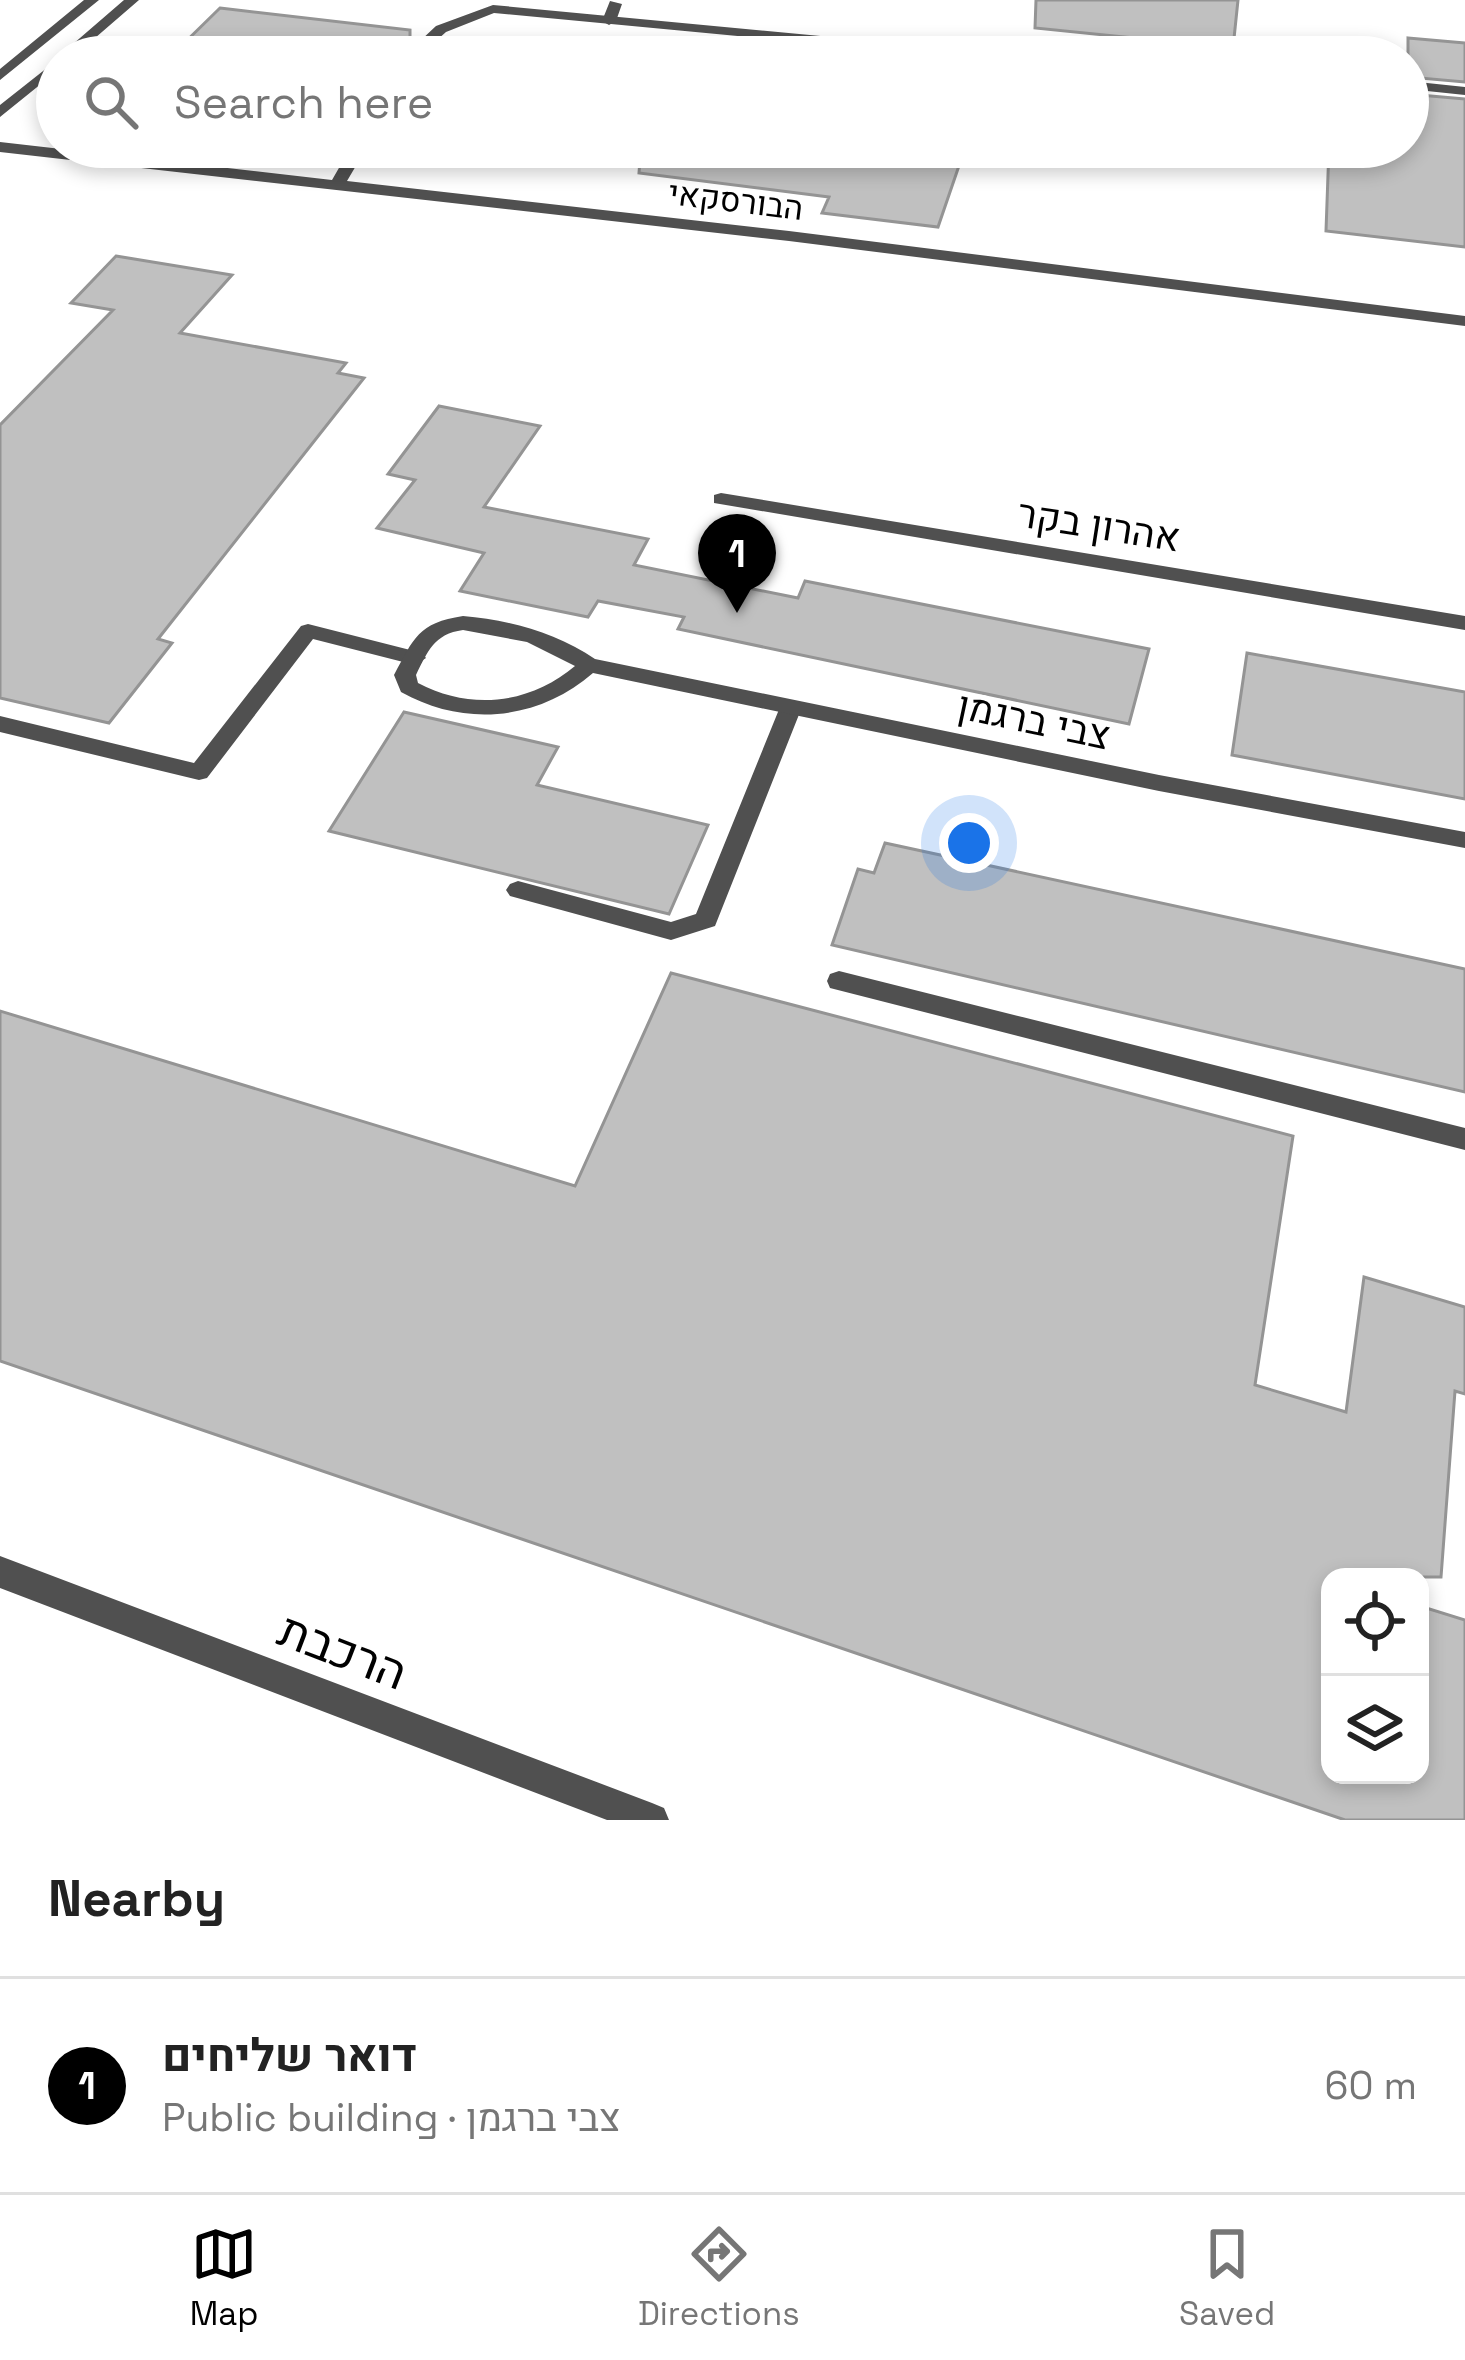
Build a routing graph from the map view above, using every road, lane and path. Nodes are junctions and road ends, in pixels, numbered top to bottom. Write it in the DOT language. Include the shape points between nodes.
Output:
graph roads {
  1 [pos="92,0"];
  2 [pos="132,0"];
  3 [pos="615,4"];
  4 [pos="609,21"];
  5 [pos="48,36"];
  6 [pos="90,36"];
  7 [pos="432,36"];
  8 [pos="773,36"];
  9 [pos="36,46"];
  10 [pos="0,76"];
  11 [pos="36,82"];
  12 [pos="1429,88"];
  13 [pos="1465,92"];
  14 [pos="0,113"];
  15 [pos="0,147"];
  16 [pos="36,151"];
  17 [pos="186,168"];
  18 [pos="346,168"];
  19 [pos="337,185"];
  20 [pos="1465,321"];
  21 [pos="721,499"];
  22 [pos="1465,623"];
  23 [pos="415,658"];
  24 [pos="589,665"];
  25 [pos="791,707"];
  26 [pos="0,724"];
  27 [pos="1465,840"];
  28 [pos="518,890"];
  29 [pos="839,981"];
  30 [pos="1465,1139"];
  31 [pos="0,1572"];
  32 [pos="652,1820"];
  1 -- 5 [label="street"];
  2 -- 6 [label="street"];
  3 -- 4 [label="street"];
  4 -- 7 [label="street" via="493,9"];
  4 -- 8 [label="street"];
  9 -- 10 [label="street"];
  11 -- 14 [label="street"];
  12 -- 13 [label="street"];
  15 -- 16 [label="street, הבורסקאי"];
  17 -- 19 [label="street, הבורסקאי"];
  18 -- 19 [label="street"];
  19 -- 20 [label="street, הבורסקאי"];
  21 -- 22 [label="street, אהרון בקר"];
  23 -- 24 [label="street, צבי ברגמן" via="428,635 466,621 547,640"];
  23 -- 24 [label="street" via="405,675 409,687 488,709 544,700"];
  23 -- 26 [label="street" via="308,631 199,772"];
  24 -- 25 [label="street, צבי ברגמן"];
  25 -- 27 [label="street, צבי ברגמן"];
  25 -- 28 [label="street" via="706,920 671,931"];
  29 -- 30 [label="street"];
  31 -- 32 [label="street, הרכבת"];
}
